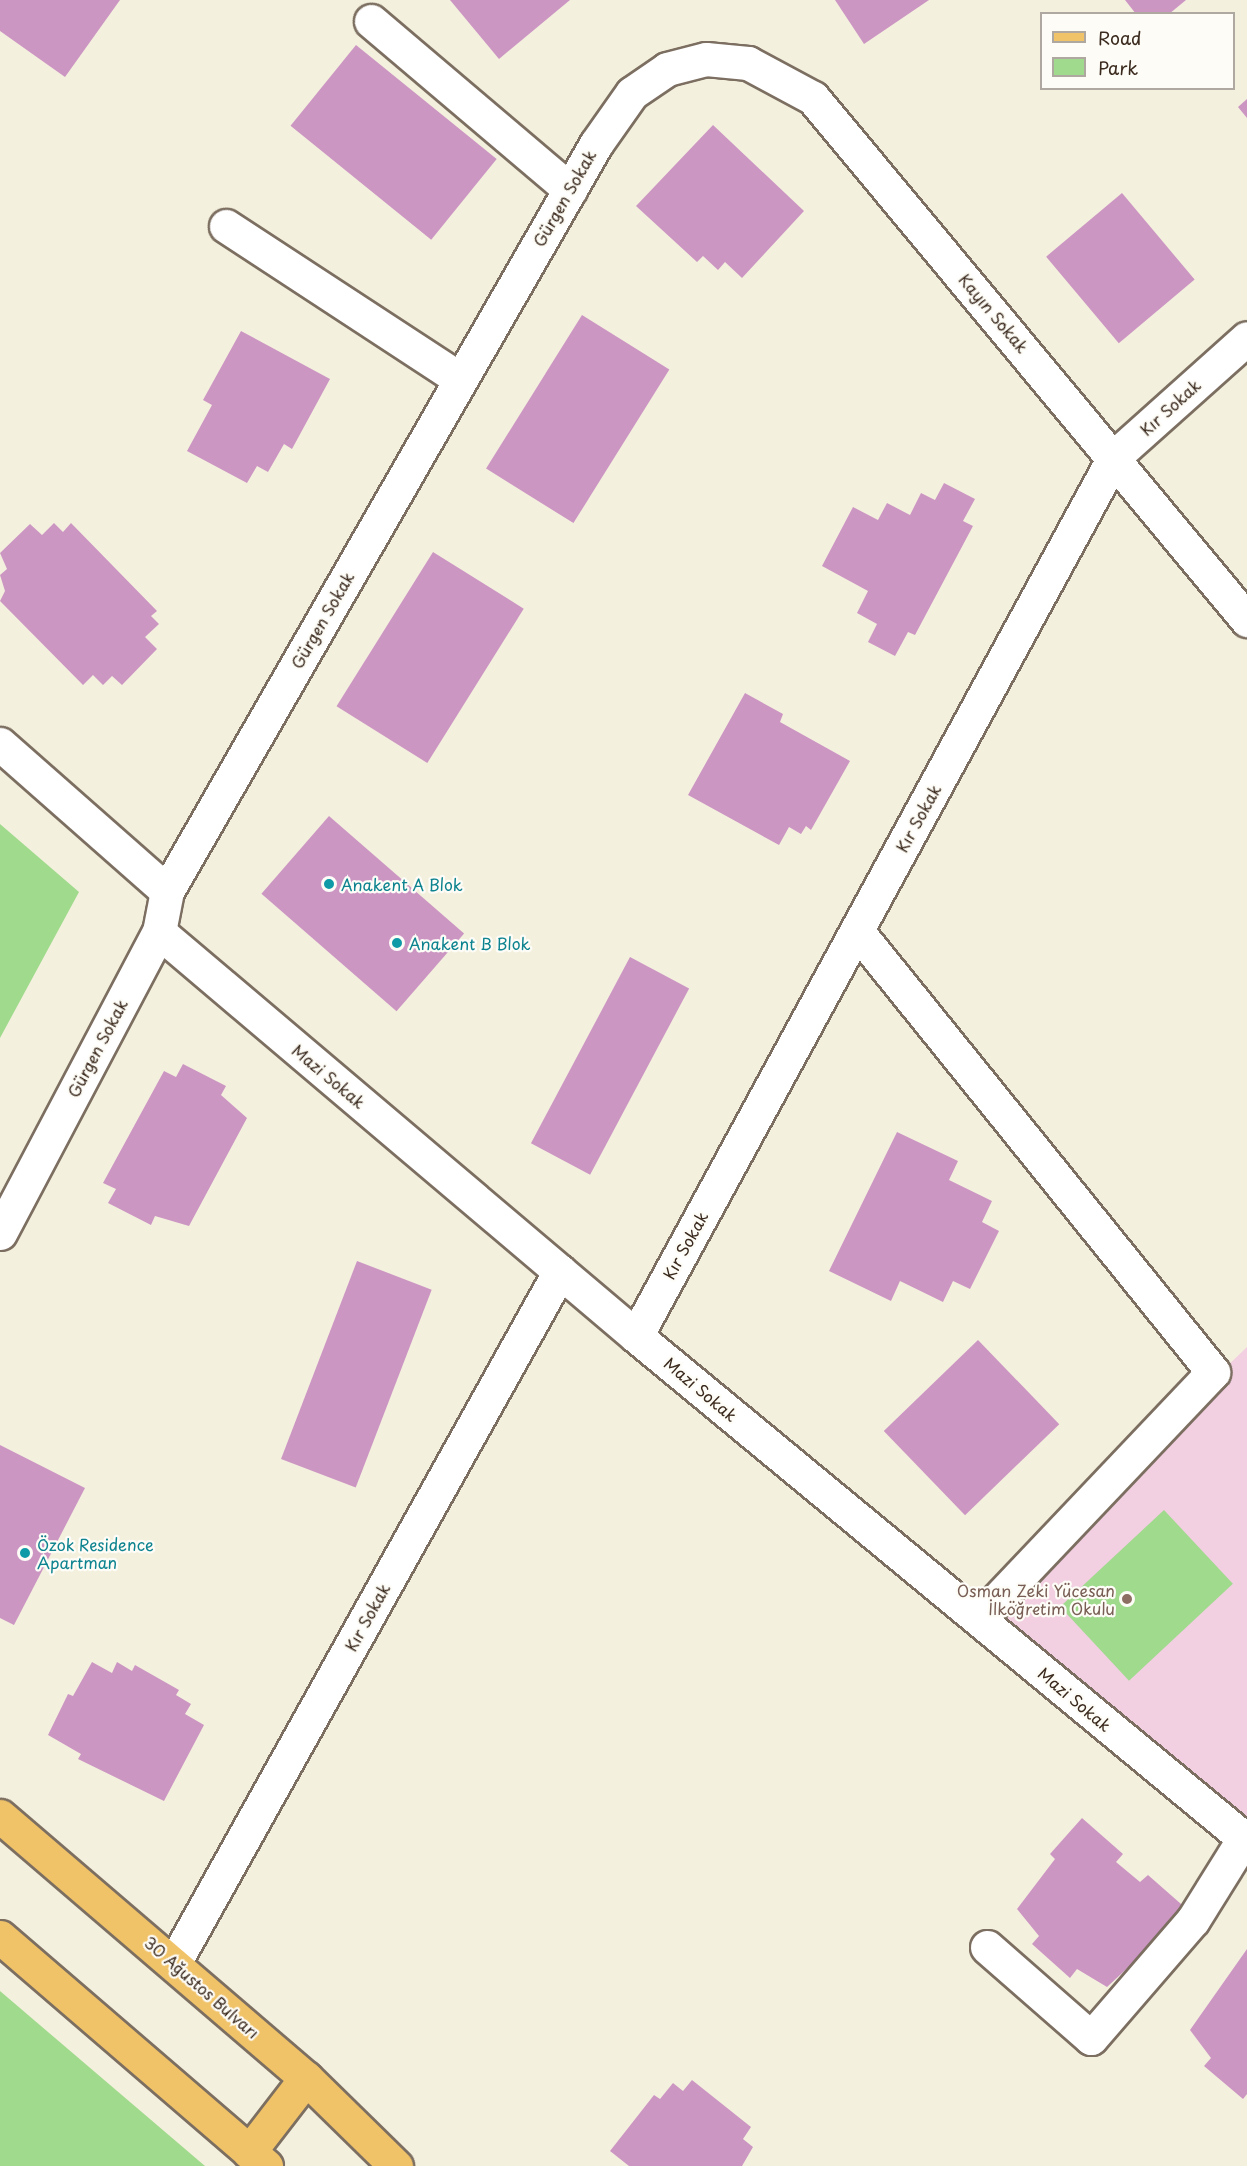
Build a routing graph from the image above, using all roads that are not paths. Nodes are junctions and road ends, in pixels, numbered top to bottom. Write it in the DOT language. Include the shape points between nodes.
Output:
graph roads {
  1 [pos="370,21"];
  2 [pos="706,59"];
  3 [pos="570,190"];
  4 [pos="226,226"];
  5 [pos="1247,338"];
  6 [pos="460,380"];
  7 [pos="1114,457"];
  8 [pos="1247,620"];
  9 [pos="0,744"];
  10 [pos="167,891"];
  11 [pos="856,931"];
  12 [pos="159,932"];
  13 [pos="0,1233"];
  14 [pos="560,1271"];
  15 [pos="636,1336"];
  16 [pos="979,1619"];
  17 [pos="0,1816"];
  18 [pos="1245,1840"];
  19 [pos="0,1936"];
  20 [pos="987,1947"];
  21 [pos="174,1963"];
  22 [pos="306,2078"];
  23 [pos="257,2159"];
  24 [pos="396,2166"];
  1 -- 3 [label="street"];
  2 -- 3 [label="street, Gürgen Sokak" via="667,69 632,93"];
  2 -- 7 [label="street, Kayın Sokak" via="769,70 813,98"];
  3 -- 6 [label="street, Gürgen Sokak"];
  4 -- 6 [label="street"];
  5 -- 7 [label="street, Kır Sokak"];
  6 -- 10 [label="street, Gürgen Sokak"];
  7 -- 8 [label="street, Kayın Sokak"];
  7 -- 11 [label="street, Kır Sokak"];
  9 -- 10 [label="street"];
  10 -- 12 [label="street, Gürgen Sokak"];
  11 -- 15 [label="street, Kır Sokak"];
  11 -- 16 [label="street" via="1213,1372"];
  12 -- 13 [label="street, Gürgen Sokak"];
  12 -- 14 [label="street, Mazi Sokak"];
  14 -- 15 [label="street, Mazi Sokak"];
  14 -- 21 [label="street, Kır Sokak"];
  15 -- 16 [label="street, Mazi Sokak"];
  16 -- 18 [label="street, Mazi Sokak"];
  17 -- 21 [label="main road, 30 Ağustos Bulvarı"];
  18 -- 20 [label="street" via="1193,1920 1091,2038"];
  19 -- 23 [label="main road"];
  21 -- 22 [label="main road, 30 Ağustos Bulvarı"];
  22 -- 23 [label="main road"];
  22 -- 24 [label="main road, 30 Ağustos Bulvarı"];
}
